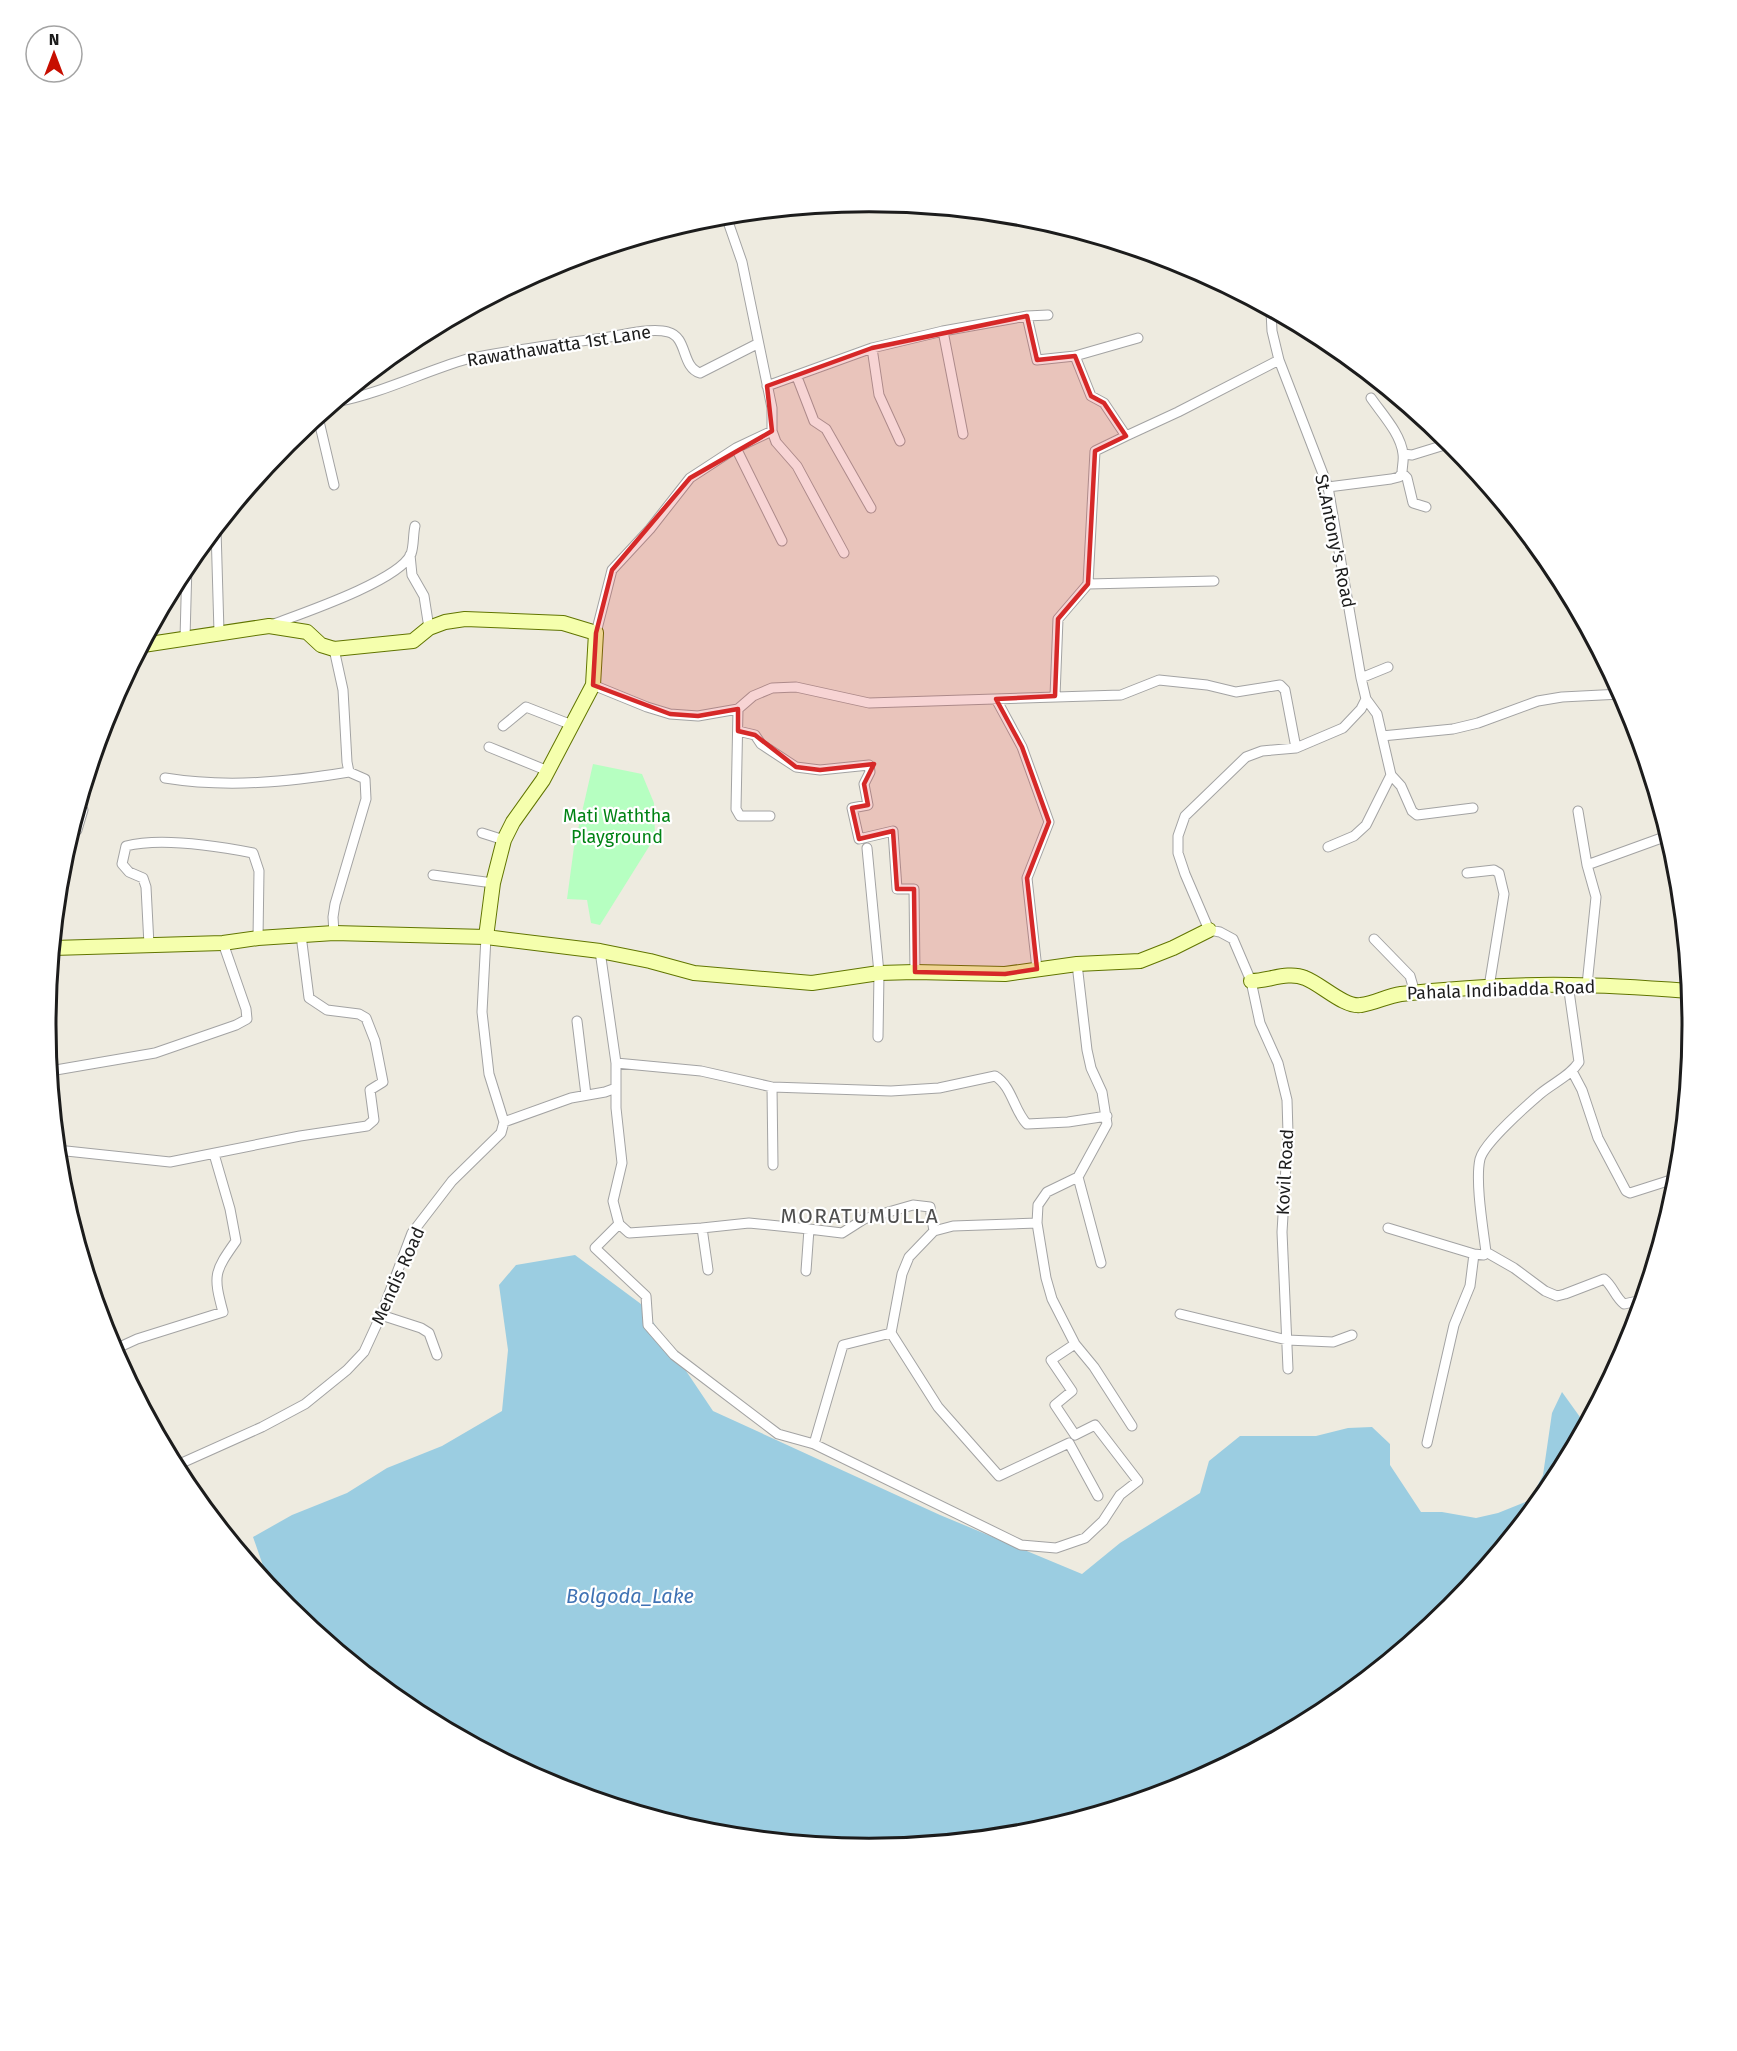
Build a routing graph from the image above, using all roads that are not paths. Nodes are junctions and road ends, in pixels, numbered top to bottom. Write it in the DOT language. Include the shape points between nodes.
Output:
graph roads {
  1 [pos="729,225"];
  2 [pos="1048,315"];
  3 [pos="1027,316"];
  4 [pos="1271,319"];
  5 [pos="943,331"];
  6 [pos="1138,338"];
  7 [pos="758,344"];
  8 [pos="872,348"];
  9 [pos="1075,356"];
  10 [pos="1279,360"];
  11 [pos="797,377"];
  12 [pos="767,386"];
  13 [pos="1371,398"];
  14 [pos="352,399"];
  15 [pos="320,426"];
  16 [pos="772,431"];
  17 [pos="963,434"];
  18 [pos="1126,435"];
  19 [pos="900,441"];
  20 [pos="1439,447"];
  21 [pos="736,448"];
  22 [pos="1403,454"];
  23 [pos="1402,473"];
  24 [pos="334,485"];
  25 [pos="1328,487"];
  26 [pos="1426,507"];
  27 [pos="871,508"];
  28 [pos="415,526"];
  29 [pos="782,541"];
  30 [pos="216,542"];
  31 [pos="844,553"];
  32 [pos="410,555"];
  33 [pos="1215,581"];
  34 [pos="186,584"];
  35 [pos="1088,584"];
  36 [pos="269,626"];
  37 [pos="429,628"];
  38 [pos="219,632"];
  39 [pos="597,633"];
  40 [pos="185,638"];
  41 [pos="151,644"];
  42 [pos="334,650"];
  43 [pos="1388,667"];
  44 [pos="1361,678"];
  45 [pos="593,685"];
  46 [pos="1611,695"];
  47 [pos="1055,696"];
  48 [pos="996,699"];
  49 [pos="1366,699"];
  50 [pos="738,709"];
  51 [pos="572,725"];
  52 [pos="503,726"];
  53 [pos="738,731"];
  54 [pos="1382,736"];
  55 [pos="489,747"];
  56 [pos="1296,748"];
  57 [pos="548,771"];
  58 [pos="349,772"];
  59 [pos="1391,775"];
  60 [pos="165,778"];
  61 [pos="1473,808"];
  62 [pos="1578,811"];
  63 [pos="770,816"];
  64 [pos="482,833"];
  65 [pos="1659,839"];
  66 [pos="504,840"];
  67 [pos="867,848"];
  68 [pos="1328,848"];
  69 [pos="1587,865"];
  70 [pos="1467,873"];
  71 [pos="433,875"];
  72 [pos="493,883"];
  73 [pos="1209,930"];
  74 [pos="334,933"];
  75 [pos="301,935"];
  76 [pos="486,937"];
  77 [pos="258,938"];
  78 [pos="1374,939"];
  79 [pos="223,943"];
  80 [pos="149,945"];
  81 [pos="59,948"];
  82 [pos="600,951"];
  83 [pos="1077,964"];
  84 [pos="1037,969"];
  85 [pos="915,972"];
  86 [pos="879,973"];
  87 [pos="1251,981"];
  88 [pos="1568,984"];
  89 [pos="1587,985"];
  90 [pos="1489,987"];
  91 [pos="1681,991"];
  92 [pos="1415,993"];
  93 [pos="577,1021"];
  94 [pos="878,1037"];
  95 [pos="616,1063"];
  96 [pos="57,1070"];
  97 [pos="1572,1071"];
  98 [pos="772,1087"];
  99 [pos="616,1088"];
  100 [pos="586,1095"];
  101 [pos="1107,1116"];
  102 [pos="504,1122"];
  103 [pos="65,1151"];
  104 [pos="214,1154"];
  105 [pos="773,1165"];
  106 [pos="1078,1177"];
  107 [pos="1666,1181"];
  108 [pos="1037,1223"];
  109 [pos="619,1224"];
  110 [pos="702,1228"];
  111 [pos="1388,1228"];
  112 [pos="808,1229"];
  113 [pos="934,1231"];
  114 [pos="1486,1252"];
  115 [pos="1474,1254"];
  116 [pos="1101,1263"];
  117 [pos="708,1270"];
  118 [pos="806,1271"];
  119 [pos="1633,1302"];
  120 [pos="1180,1314"];
  121 [pos="381,1316"];
  122 [pos="891,1333"];
  123 [pos="1352,1335"];
  124 [pos="1287,1340"];
  125 [pos="1075,1344"];
  126 [pos="121,1346"];
  127 [pos="436,1355"];
  128 [pos="1288,1369"];
  129 [pos="1132,1426"];
  130 [pos="1427,1443"];
  131 [pos="814,1444"];
  132 [pos="183,1462"];
  133 [pos="1098,1496"];
  1 -- 7 [label="street" via="742,262"];
  2 -- 3 [label="street"];
  3 -- 5 [label="street"];
  3 -- 9 [label="street" via="1037,360"];
  4 -- 10 [label="street, St.Antony's Road"];
  5 -- 8 [label="street"];
  5 -- 17 [label="street"];
  6 -- 9 [label="street"];
  7 -- 12 [label="street"];
  7 -- 14 [label="street, Rawathawatta 1st Lane" via="700,373 690,367 680,340 671,332 620,335 467,359"];
  8 -- 11 [label="street"];
  8 -- 19 [label="street" via="879,395"];
  9 -- 18 [label="street" via="1091,396 1104,403"];
  10 -- 18 [label="street"];
  10 -- 25 [label="street, St.Antony's Road"];
  11 -- 12 [label="street"];
  11 -- 27 [label="street" via="814,421 826,429"];
  12 -- 16 [label="street"];
  13 -- 22 [label="street" via="1392,428"];
  15 -- 24 [label="street"];
  16 -- 21 [label="street"];
  16 -- 31 [label="street" via="776,442 797,466"];
  18 -- 35 [label="street" via="1095,451"];
  20 -- 22 [label="street"];
  21 -- 29 [label="street"];
  21 -- 39 [label="street" via="690,478 612,570"];
  22 -- 23 [label="street"];
  23 -- 25 [label="street" via="1391,479"];
  23 -- 26 [label="street" via="1409,482 1413,503"];
  25 -- 44 [label="street, St.Antony's Road"];
  28 -- 32 [label="street"];
  30 -- 38 [label="street"];
  32 -- 36 [label="street" via="392,573 354,593"];
  32 -- 37 [label="street" via="412,575 424,596"];
  33 -- 35 [label="street"];
  34 -- 40 [label="street"];
  35 -- 47 [label="street" via="1058,619"];
  36 -- 38 [label="street"];
  36 -- 42 [label="street" via="307,632 321,645"];
  37 -- 39 [label="street" via="465,619 563,623"];
  37 -- 42 [label="street" via="413,641"];
  38 -- 40 [label="street"];
  39 -- 45 [label="street"];
  40 -- 41 [label="street"];
  42 -- 58 [label="street" via="343,690"];
  43 -- 44 [label="street"];
  44 -- 49 [label="street"];
  45 -- 50 [label="street" via="670,714 698,716"];
  45 -- 51 [label="street"];
  46 -- 54 [label="street" via="1562,697 1453,729"];
  47 -- 48 [label="street"];
  47 -- 56 [label="street" via="1121,696 1160,680 1236,692 1280,685 1285,690"];
  48 -- 50 [label="street" via="869,703 796,687 772,688 753,696"];
  48 -- 84 [label="street" via="1022,747 1049,822 1027,878"];
  49 -- 54 [label="street" via="1377,714"];
  49 -- 56 [label="street" via="1343,728"];
  50 -- 53 [label="street"];
  51 -- 52 [label="street" via="526,706"];
  51 -- 57 [label="street"];
  53 -- 63 [label="street" via="736,809 740,816"];
  53 -- 85 [label="street" via="755,735 761,744 796,766 820,770 869,765 864,784 868,805 852,808 859,839 893,831 897,889 914,889"];
  54 -- 59 [label="street"];
  55 -- 57 [label="street"];
  56 -- 73 [label="street" via="1246,757 1185,816 1178,836 1178,854"];
  57 -- 66 [label="street"];
  58 -- 60 [label="street" via="243,784"];
  58 -- 74 [label="street" via="365,779 366,799 335,904"];
  59 -- 61 [label="street" via="1417,815"];
  59 -- 68 [label="street" via="1366,825 1354,836"];
  62 -- 69 [label="street"];
  64 -- 66 [label="street"];
  65 -- 69 [label="street"];
  66 -- 72 [label="street"];
  67 -- 86 [label="street"];
  69 -- 89 [label="street" via="1596,897"];
  70 -- 90 [label="street" via="1494,870 1499,873 1504,894"];
  71 -- 72 [label="street"];
  72 -- 76 [label="street"];
  73 -- 83 [label="street" via="1140,961"];
  73 -- 87 [label="street" via="1233,939"];
  74 -- 75 [label="street"];
  74 -- 76 [label="street"];
  75 -- 77 [label="street"];
  75 -- 104 [label="street" via="309,998 327,1010 366,1018 383,1082 370,1090 374,1120 367,1126"];
  76 -- 82 [label="street"];
  76 -- 102 [label="street" via="482,1012 485,1045 489,1074"];
  77 -- 79 [label="street"];
  77 -- 80 [label="street" via="259,871 253,853 142,842 126,846 122,864 129,873 143,879 147,887"];
  78 -- 92 [label="street" via="1410,976"];
  79 -- 80 [label="street"];
  79 -- 96 [label="street" via="247,1019 155,1053"];
  80 -- 81 [label="street"];
  82 -- 86 [label="street" via="734,978 812,983"];
  82 -- 95 [label="street"];
  83 -- 84 [label="street"];
  83 -- 101 [label="street" via="1087,1050"];
  84 -- 85 [label="street" via="1005,975"];
  85 -- 86 [label="street"];
  86 -- 94 [label="street"];
  87 -- 92 [label="street, Pahala Indibadda Road" via="1289,975 1304,977 1349,1004 1360,1006"];
  87 -- 124 [label="street, Kovil Road" via="1260,1023 1278,1063 1287,1100 1282,1232"];
  88 -- 89 [label="street, Pahala Indibadda Road"];
  88 -- 90 [label="street, Pahala Indibadda Road"];
  88 -- 97 [label="street" via="1579,1054 1579,1062"];
  89 -- 91 [label="street, Pahala Indibadda Road"];
  90 -- 92 [label="street, Pahala Indibadda Road"];
  93 -- 100 [label="street"];
  95 -- 98 [label="street" via="702,1071"];
  95 -- 99 [label="street"];
  97 -- 107 [label="street" via="1598,1138 1626,1191"];
  97 -- 114 [label="street" via="1506,1125 1480,1158"];
  98 -- 101 [label="street" via="891,1091 939,1088 995,1076 1002,1080 1028,1124"];
  98 -- 105 [label="street"];
  99 -- 100 [label="street"];
  99 -- 109 [label="street" via="622,1163 613,1202"];
  100 -- 102 [label="street"];
  101 -- 106 [label="street" via="1107,1124"];
  102 -- 121 [label="street, Mendis Road" via="501,1133 452,1181 412,1233"];
  103 -- 104 [label="street" via="170,1162"];
  104 -- 126 [label="street" via="236,1241 218,1266 216,1287 223,1312"];
  106 -- 108 [label="street" via="1047,1191 1038,1205"];
  106 -- 116 [label="street"];
  108 -- 113 [label="street" via="953,1226"];
  108 -- 125 [label="street" via="1052,1299"];
  109 -- 110 [label="street" via="629,1233"];
  109 -- 131 [label="street" via="595,1248 646,1296 648,1325 674,1355 778,1434"];
  110 -- 112 [label="street" via="749,1222"];
  110 -- 117 [label="street"];
  111 -- 115 [label="street"];
  112 -- 113 [label="street" via="842,1233 864,1218 913,1205 930,1207"];
  112 -- 118 [label="street"];
  113 -- 122 [label="street" via="909,1257"];
  114 -- 115 [label="street"];
  114 -- 119 [label="street" via="1557,1296 1604,1279 1624,1304"];
  115 -- 130 [label="street" via="1470,1286 1454,1325"];
  120 -- 124 [label="street"];
  121 -- 127 [label="street" via="429,1333"];
  121 -- 132 [label="street, Mendis Road" via="364,1352 305,1404"];
  122 -- 131 [label="street" via="843,1345"];
  122 -- 133 [label="street" via="938,1407 999,1476 1069,1443"];
  123 -- 124 [label="street" via="1333,1342"];
  124 -- 128 [label="street, Kovil Road"];
  125 -- 129 [label="street"];
  125 -- 131 [label="street" via="1051,1360 1072,1391 1055,1406 1075,1435 1095,1425 1138,1481 1120,1495 1103,1521 1085,1538 1056,1548 1021,1545"];
}
